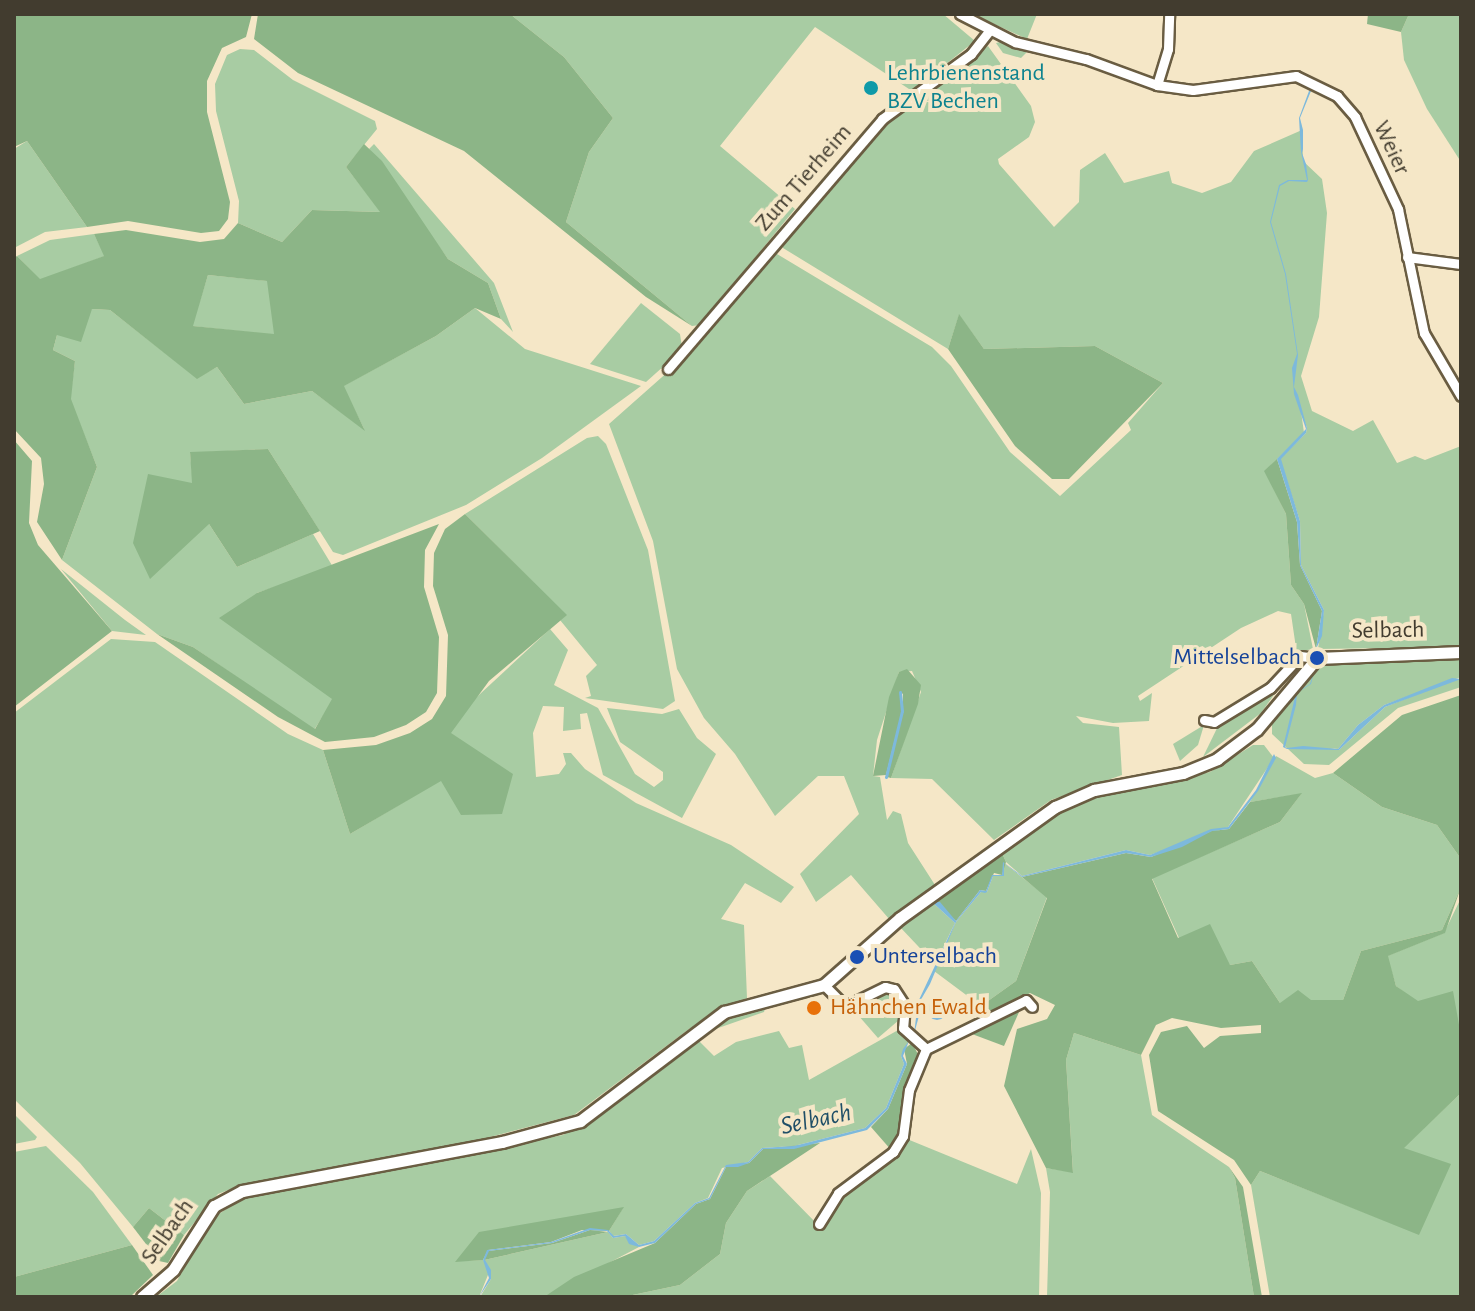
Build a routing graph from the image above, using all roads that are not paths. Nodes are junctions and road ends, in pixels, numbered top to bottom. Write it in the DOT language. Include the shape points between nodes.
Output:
graph roads {
  1 [pos="960,14"];
  2 [pos="1169,14"];
  3 [pos="988,32"];
  4 [pos="1157,85"];
  5 [pos="1407,257"];
  6 [pos="1461,264"];
  7 [pos="668,369"];
  8 [pos="1461,396"];
  9 [pos="1461,652"];
  10 [pos="1317,658"];
  11 [pos="1204,720"];
  12 [pos="824,985"];
  13 [pos="1032,1007"];
  14 [pos="926,1049"];
  15 [pos="819,1224"];
  16 [pos="142,1297"];
  1 -- 3 [label="street, Weier"];
  2 -- 4 [label="street" via="1168,49"];
  3 -- 4 [label="street, Weier"];
  3 -- 7 [label="street, Zum Tierheim" via="971,54 882,119"];
  4 -- 5 [label="street, Weier" via="1193,90 1296,76 1324,86 1355,117 1398,209"];
  5 -- 6 [label="street"];
  5 -- 8 [label="street, Weier" via="1424,333"];
  9 -- 10 [label="street, Selbach"];
  10 -- 11 [label="street, Selbach" via="1300,656 1270,688 1214,722"];
  10 -- 12 [label="street, Selbach" via="1236,747 1194,770 1094,790 1055,807 900,918"];
  12 -- 14 [label="street" via="850,1004 885,987 894,989 905,1006 903,1028"];
  12 -- 16 [label="street, Selbach" via="724,1012 595,1111 563,1129 225,1198 201,1220 173,1270"];
  13 -- 14 [label="street" via="1026,1000"];
  14 -- 15 [label="street" via="909,1090 903,1136 893,1152 838,1193"];
}
